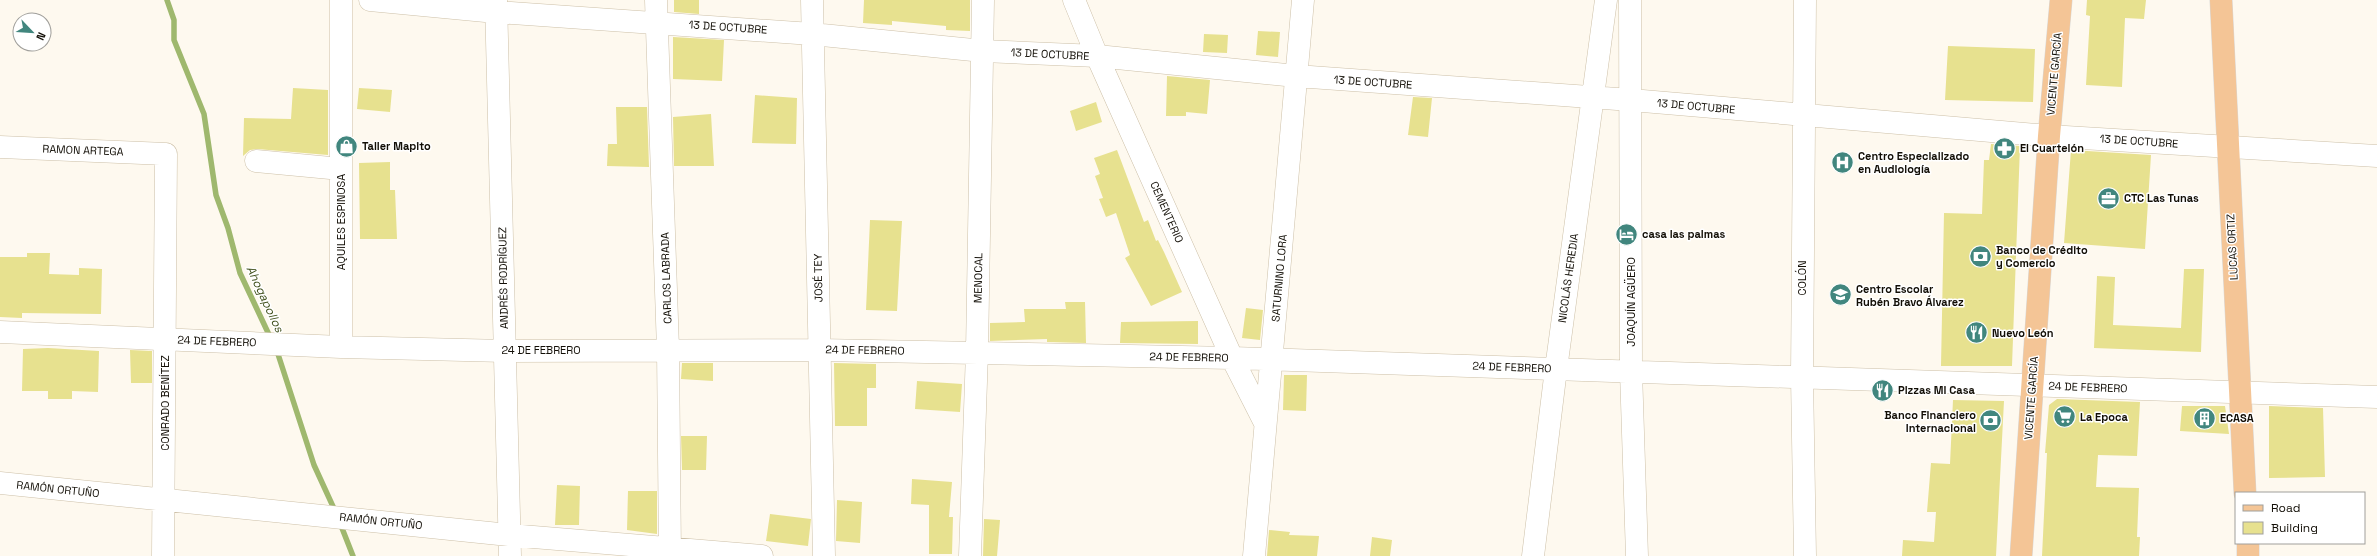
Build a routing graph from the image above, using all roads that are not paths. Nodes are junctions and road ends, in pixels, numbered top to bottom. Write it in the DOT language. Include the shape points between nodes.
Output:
graph roads {
  1 [pos="341,0"];
  2 [pos="370,0"];
  3 [pos="656,0"];
  4 [pos="812,0"];
  5 [pos="983,0"];
  6 [pos="1074,0"];
  7 [pos="1303,0"];
  8 [pos="1606,0"];
  9 [pos="1630,0"];
  10 [pos="1805,0"];
  11 [pos="2061,0"];
  12 [pos="2221,0"];
  13 [pos="496,6"];
  14 [pos="657,22"];
  15 [pos="812,34"];
  16 [pos="983,51"];
  17 [pos="1096,56"];
  18 [pos="1296,76"];
  19 [pos="1591,99"];
  20 [pos="1631,100"];
  21 [pos="1804,115"];
  22 [pos="2049,136"];
  23 [pos="0,147"];
  24 [pos="2227,147"];
  25 [pos="166,154"];
  26 [pos="2377,156"];
  27 [pos="256,161"];
  28 [pos="341,169"];
  29 [pos="0,332"];
  30 [pos="166,340"];
  31 [pos="341,347"];
  32 [pos="668,349"];
  33 [pos="819,350"];
  34 [pos="505,351"];
  35 [pos="977,352"];
  36 [pos="1232,358"];
  37 [pos="1272,359"];
  38 [pos="1556,369"];
  39 [pos="1631,371"];
  40 [pos="1802,377"];
  41 [pos="2032,385"];
  42 [pos="2238,392"];
  43 [pos="2377,397"];
  44 [pos="1265,423"];
  45 [pos="0,483"];
  46 [pos="2245,492"];
  47 [pos="165,500"];
  48 [pos="2248,544"];
  49 [pos="510,546"];
  50 [pos="670,552"];
  51 [pos="163,556"];
  52 [pos="762,556"];
  53 [pos="824,556"];
  54 [pos="970,556"];
  55 [pos="1254,556"];
  56 [pos="1533,556"];
  57 [pos="1637,556"];
  58 [pos="1805,556"];
  59 [pos="2021,556"];
  60 [pos="2248,556"];
  1 -- 28 [label="street, AQUILES ESPINOSA"];
  2 -- 13 [label="street, 13 DE OCTUBRE"];
  3 -- 14 [label="street, CARLOS LABRADA"];
  4 -- 15 [label="street, JOSÉ TEY"];
  5 -- 16 [label="street, MENOCAL"];
  6 -- 17 [label="street, CEMENTERIO"];
  7 -- 18 [label="street, SATURNINO LORA"];
  8 -- 19 [label="street, NICOLÁS HEREDIA"];
  9 -- 20 [label="street, JOAQUÍN AGÜERO"];
  10 -- 21 [label="street, COLÓN"];
  11 -- 22 [label="main road, VICENTE GARCÍA"];
  12 -- 24 [label="main road, LUCAS ORTIZ"];
  13 -- 14 [label="street, 13 DE OCTUBRE"];
  13 -- 34 [label="street, ANDRÉS RODRÍGUEZ"];
  14 -- 15 [label="street, 13 DE OCTUBRE"];
  14 -- 32 [label="street, CARLOS LABRADA"];
  15 -- 16 [label="street, 13 DE OCTUBRE"];
  15 -- 33 [label="street, JOSÉ TEY"];
  16 -- 17 [label="street, 13 DE OCTUBRE"];
  16 -- 35 [label="street, MENOCAL"];
  17 -- 18 [label="street, 13 DE OCTUBRE"];
  17 -- 36 [label="street, CEMENTERIO"];
  18 -- 19 [label="street, 13 DE OCTUBRE"];
  18 -- 37 [label="street, SATURNINO LORA"];
  19 -- 20 [label="street, 13 DE OCTUBRE"];
  19 -- 38 [label="street, NICOLÁS HEREDIA"];
  20 -- 21 [label="street, 13 DE OCTUBRE"];
  20 -- 39 [label="street, JOAQUÍN AGÜERO"];
  21 -- 22 [label="street, 13 DE OCTUBRE"];
  21 -- 40 [label="street, COLÓN"];
  22 -- 24 [label="street, 13 DE OCTUBRE"];
  22 -- 41 [label="main road, VICENTE GARCÍA"];
  23 -- 25 [label="street, RAMON ARTEGA"];
  24 -- 26 [label="street, 13 DE OCTUBRE"];
  24 -- 42 [label="main road, LUCAS ORTIZ"];
  25 -- 30 [label="street, CONRADO BENÍTEZ"];
  27 -- 28 [label="street"];
  28 -- 31 [label="street, AQUILES ESPINOSA"];
  29 -- 30 [label="street, 24 DE FEBRERO"];
  30 -- 31 [label="street, 24 DE FEBRERO"];
  30 -- 47 [label="street, CONRADO BENÍTEZ"];
  31 -- 34 [label="street, 24 DE FEBRERO"];
  32 -- 33 [label="street, 24 DE FEBRERO"];
  32 -- 34 [label="street, 24 DE FEBRERO"];
  32 -- 50 [label="street, CARLOS LABRADA"];
  33 -- 35 [label="street, 24 DE FEBRERO"];
  33 -- 53 [label="street, JOSÉ TEY"];
  34 -- 49 [label="street, ANDRÉS RODRÍGUEZ"];
  35 -- 36 [label="street, 24 DE FEBRERO"];
  35 -- 54 [label="street, MENOCAL"];
  36 -- 37 [label="street, 24 DE FEBRERO"];
  36 -- 44 [label="street, CEMENTERIO"];
  37 -- 38 [label="street, 24 DE FEBRERO"];
  37 -- 44 [label="street, SATURNINO LORA"];
  38 -- 39 [label="street, 24 DE FEBRERO"];
  38 -- 56 [label="street, NICOLÁS HEREDIA"];
  39 -- 40 [label="street, 24 DE FEBRERO"];
  39 -- 57 [label="street, JOAQUÍN AGÜERO"];
  40 -- 41 [label="street, 24 DE FEBRERO"];
  40 -- 58 [label="street, COLÓN"];
  41 -- 42 [label="street, 24 DE FEBRERO"];
  41 -- 59 [label="main road, VICENTE GARCÍA"];
  42 -- 43 [label="street, 24 DE FEBRERO"];
  42 -- 46 [label="main road, LUCAS ORTIZ"];
  44 -- 55 [label="street, SATURNINO LORA"];
  45 -- 47 [label="street, RAMÓN ORTUÑO"];
  47 -- 49 [label="street, RAMÓN ORTUÑO" via="364,519"];
  47 -- 51 [label="street, CONRADO BENÍTEZ"];
  48 -- 60 [label="main road"];
  49 -- 50 [label="street, RAMÓN ORTUÑO"];
  50 -- 52 [label="street, RAMÓN ORTUÑO"];
}
